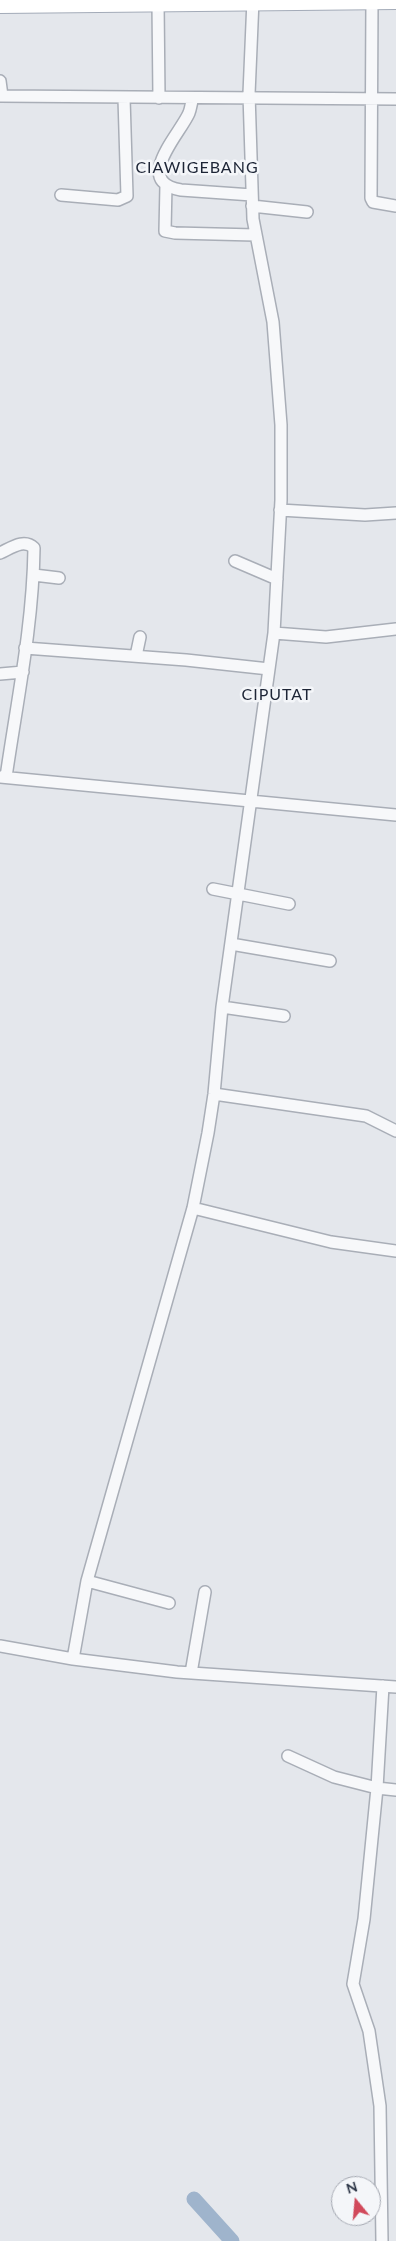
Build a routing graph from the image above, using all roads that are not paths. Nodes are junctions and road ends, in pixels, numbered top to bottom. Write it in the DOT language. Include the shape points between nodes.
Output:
graph roads {
  1 [pos="253,1"];
  2 [pos="372,1"];
  3 [pos="155,2"];
  4 [pos="396,2"];
  5 [pos="0,6"];
  6 [pos="0,80"];
  7 [pos="1,96"];
  8 [pos="124,98"];
  9 [pos="159,98"];
  10 [pos="192,98"];
  11 [pos="249,98"];
  12 [pos="371,99"];
  13 [pos="396,99"];
  14 [pos="166,186"];
  15 [pos="61,195"];
  16 [pos="252,200"];
  17 [pos="396,206"];
  18 [pos="307,212"];
  19 [pos="256,235"];
  20 [pos="281,500"];
  21 [pos="396,513"];
  22 [pos="0,552"];
  23 [pos="235,561"];
  24 [pos="34,575"];
  25 [pos="59,578"];
  26 [pos="278,579"];
  27 [pos="396,629"];
  28 [pos="274,633"];
  29 [pos="140,636"];
  30 [pos="26,648"];
  31 [pos="136,656"];
  32 [pos="269,669"];
  33 [pos="23,672"];
  34 [pos="0,674"];
  35 [pos="3,777"];
  36 [pos="251,799"];
  37 [pos="396,815"];
  38 [pos="213,888"];
  39 [pos="238,894"];
  40 [pos="289,904"];
  41 [pos="231,944"];
  42 [pos="330,961"];
  43 [pos="222,1006"];
  44 [pos="284,1016"];
  45 [pos="214,1094"];
  46 [pos="396,1132"];
  47 [pos="193,1208"];
  48 [pos="396,1251"];
  49 [pos="87,1581"];
  50 [pos="205,1592"];
  51 [pos="169,1603"];
  52 [pos="0,1646"];
  53 [pos="73,1659"];
  54 [pos="191,1673"];
  55 [pos="384,1686"];
  56 [pos="396,1687"];
  57 [pos="288,1756"];
  58 [pos="377,1788"];
  59 [pos="396,1790"];
  60 [pos="382,2241"];
  1 -- 2 [label="main road"];
  1 -- 3 [label="main road"];
  1 -- 11 [label="street"];
  2 -- 4 [label="main road"];
  2 -- 12 [label="street"];
  3 -- 5 [label="main road"];
  3 -- 9 [label="street"];
  6 -- 7 [label="street"];
  7 -- 8 [label="street"];
  8 -- 9 [label="street"];
  8 -- 15 [label="street" via="127,196 118,200"];
  9 -- 10 [label="street"];
  10 -- 11 [label="street"];
  10 -- 14 [label="street" via="189,113 162,157 160,174"];
  11 -- 12 [label="street"];
  11 -- 16 [label="street"];
  12 -- 13 [label="street"];
  12 -- 17 [label="street" via="372,198 373,202"];
  14 -- 16 [label="street"];
  14 -- 19 [label="street" via="165,231"];
  16 -- 18 [label="street"];
  16 -- 19 [label="street"];
  19 -- 20 [label="street" via="273,322 281,424"];
  20 -- 21 [label="street" via="365,515"];
  20 -- 26 [label="street"];
  22 -- 24 [label="street" via="29,544 34,548"];
  23 -- 26 [label="street"];
  24 -- 25 [label="street"];
  24 -- 30 [label="street"];
  26 -- 28 [label="street"];
  27 -- 28 [label="street" via="326,637"];
  28 -- 32 [label="street"];
  29 -- 31 [label="street"];
  30 -- 31 [label="street"];
  30 -- 33 [label="street"];
  31 -- 32 [label="street"];
  32 -- 36 [label="street"];
  33 -- 34 [label="street"];
  33 -- 35 [label="street"];
  35 -- 36 [label="street"];
  36 -- 37 [label="street"];
  36 -- 39 [label="street"];
  38 -- 39 [label="street"];
  39 -- 40 [label="street"];
  39 -- 41 [label="street"];
  41 -- 42 [label="street"];
  41 -- 43 [label="street"];
  43 -- 44 [label="street"];
  43 -- 45 [label="street"];
  45 -- 46 [label="street" via="366,1116"];
  45 -- 47 [label="street"];
  47 -- 48 [label="street" via="331,1242"];
  47 -- 49 [label="street"];
  49 -- 51 [label="street"];
  49 -- 53 [label="street"];
  50 -- 54 [label="street"];
  52 -- 53 [label="street"];
  53 -- 54 [label="street"];
  54 -- 55 [label="street"];
  55 -- 56 [label="street"];
  55 -- 58 [label="street"];
  57 -- 58 [label="street" via="334,1777"];
  58 -- 59 [label="street"];
  58 -- 60 [label="street" via="364,1919 353,1984 369,2031 380,2106"];
}
